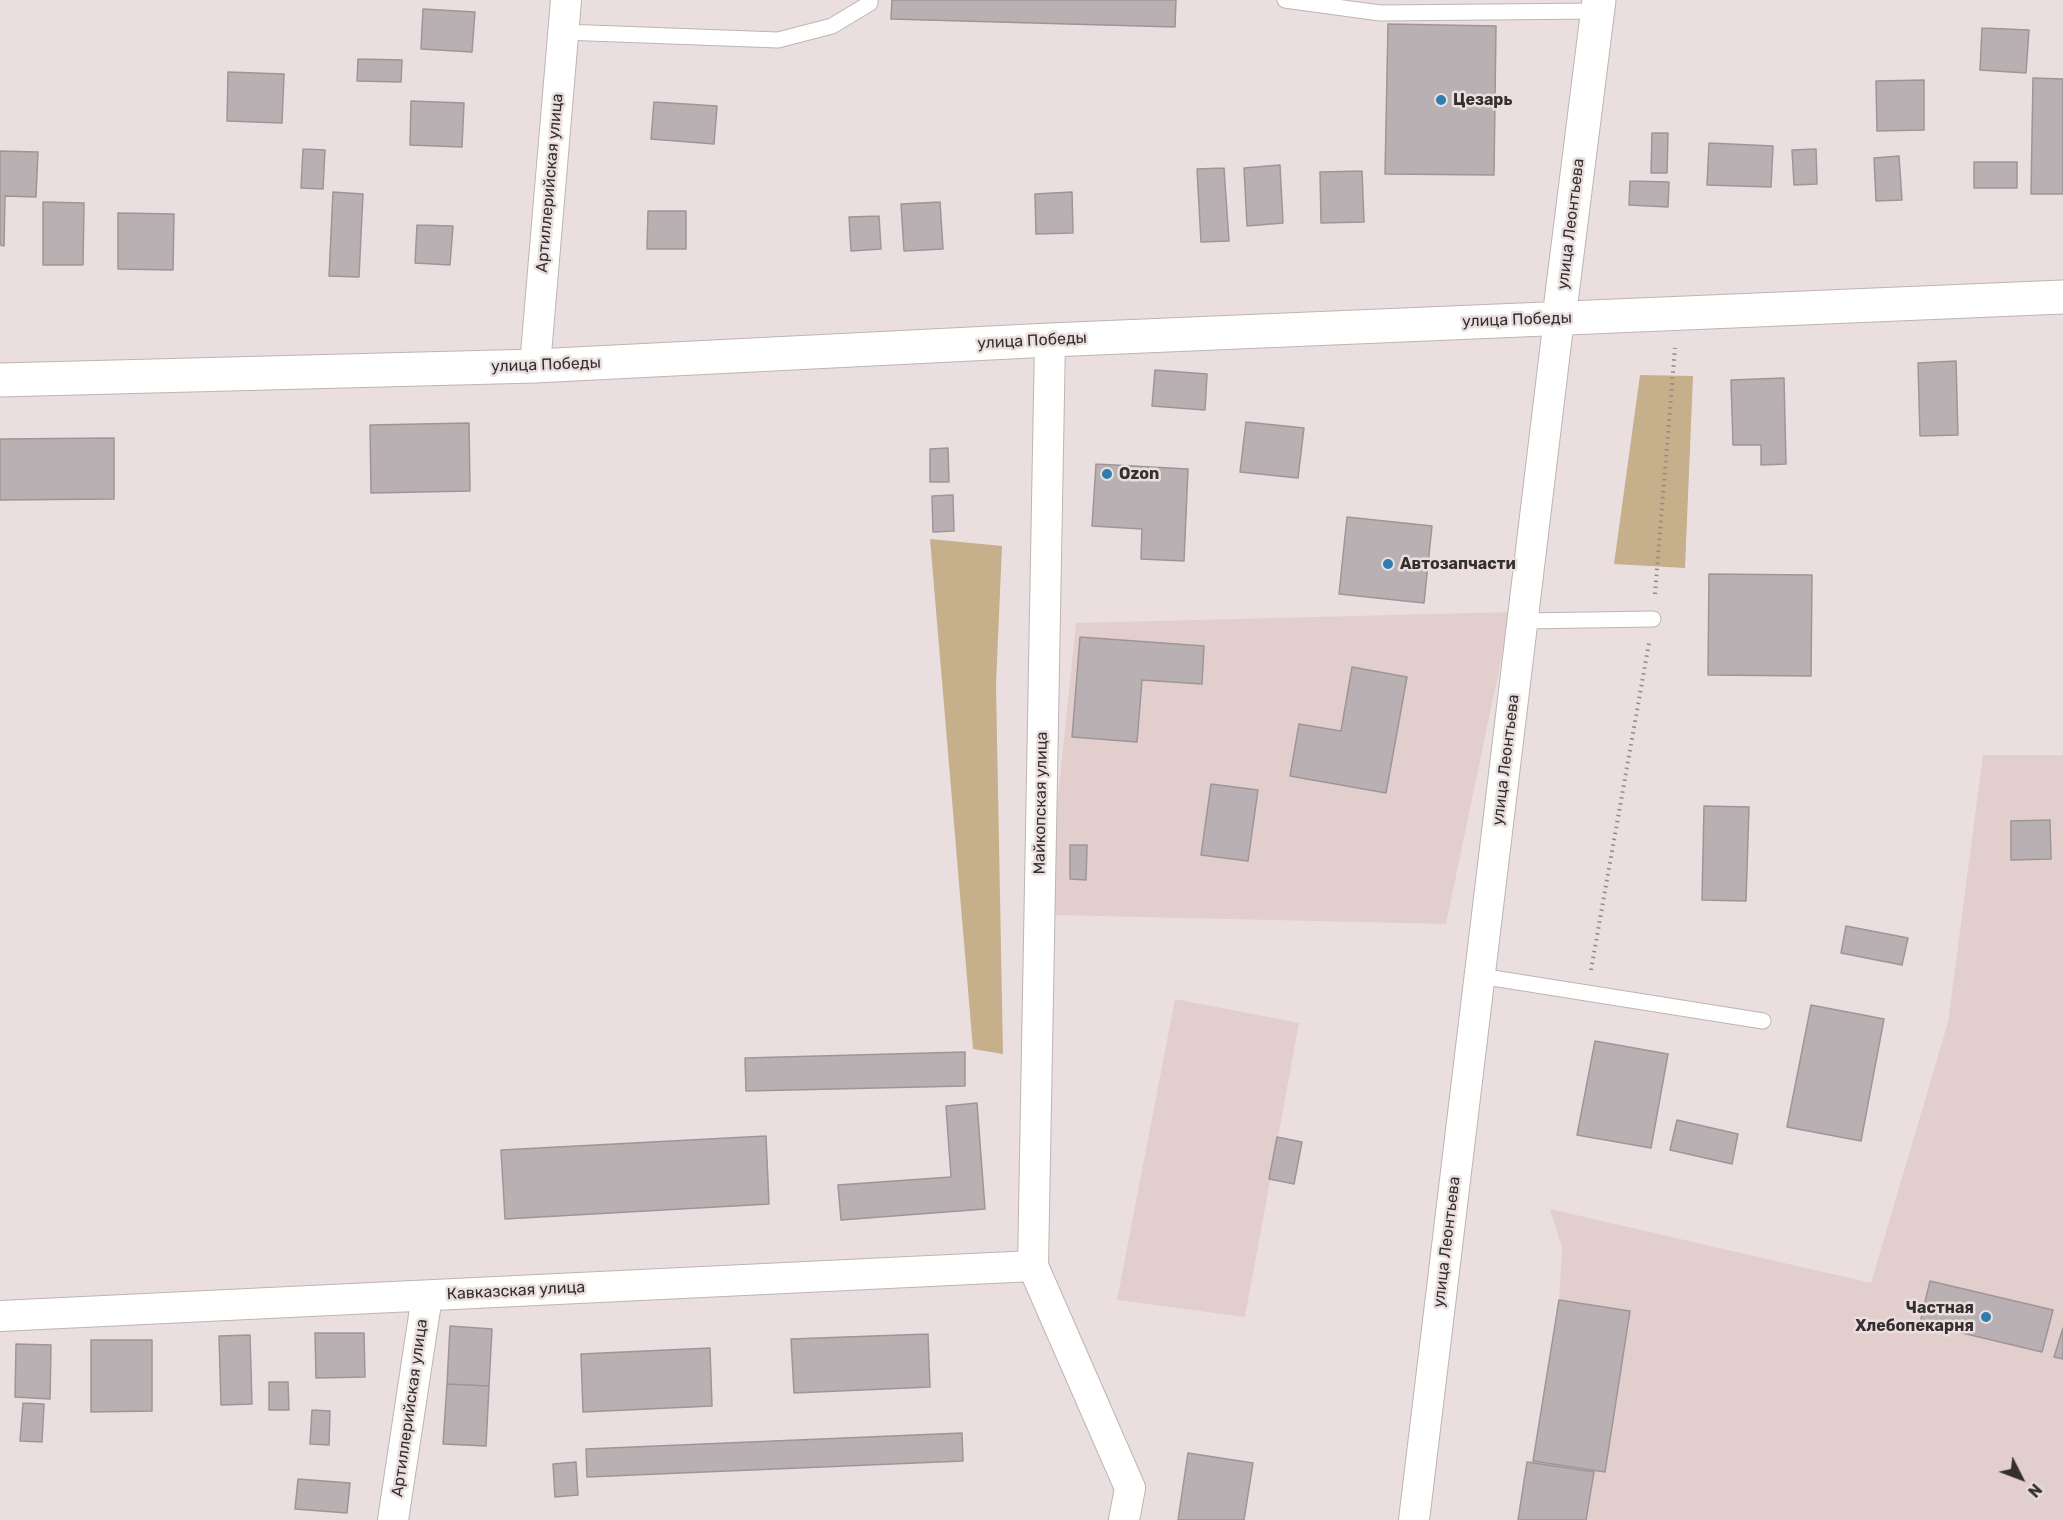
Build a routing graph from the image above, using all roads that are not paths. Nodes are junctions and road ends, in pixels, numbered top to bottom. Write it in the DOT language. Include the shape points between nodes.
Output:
graph roads {
  1 [pos="566,0"];
  2 [pos="870,0"];
  3 [pos="1285,0"];
  4 [pos="1598,5"];
  5 [pos="563,32"];
  6 [pos="2063,297"];
  7 [pos="1559,318"];
  8 [pos="1050,340"];
  9 [pos="535,366"];
  10 [pos="0,380"];
  11 [pos="1653,619"];
  12 [pos="1523,621"];
  13 [pos="1480,976"];
  14 [pos="1763,1021"];
  15 [pos="1033,1266"];
  16 [pos="427,1296"];
  17 [pos="0,1316"];
  18 [pos="393,1520"];
  19 [pos="1124,1520"];
  20 [pos="1414,1520"];
  1 -- 5 [label="street, Артиллерийская улица"];
  2 -- 5 [label="lane" via="832,26 778,40"];
  3 -- 4 [label="lane" via="1380,13"];
  4 -- 7 [label="street, улица Леонтьева"];
  5 -- 9 [label="street, Артиллерийская улица"];
  6 -- 7 [label="street, улица Победы"];
  7 -- 8 [label="street, улица Победы"];
  7 -- 12 [label="street, улица Леонтьева"];
  8 -- 9 [label="street, улица Победы"];
  8 -- 15 [label="street, Майкопская улица"];
  9 -- 10 [label="street, улица Победы"];
  11 -- 12 [label="lane"];
  12 -- 13 [label="street, улица Леонтьева"];
  13 -- 14 [label="lane"];
  13 -- 20 [label="street, улица Леонтьева"];
  15 -- 16 [label="street, Кавказская улица"];
  15 -- 19 [label="street" via="1130,1488"];
  16 -- 17 [label="street, Кавказская улица"];
  16 -- 18 [label="street, Артиллерийская улица"];
}
